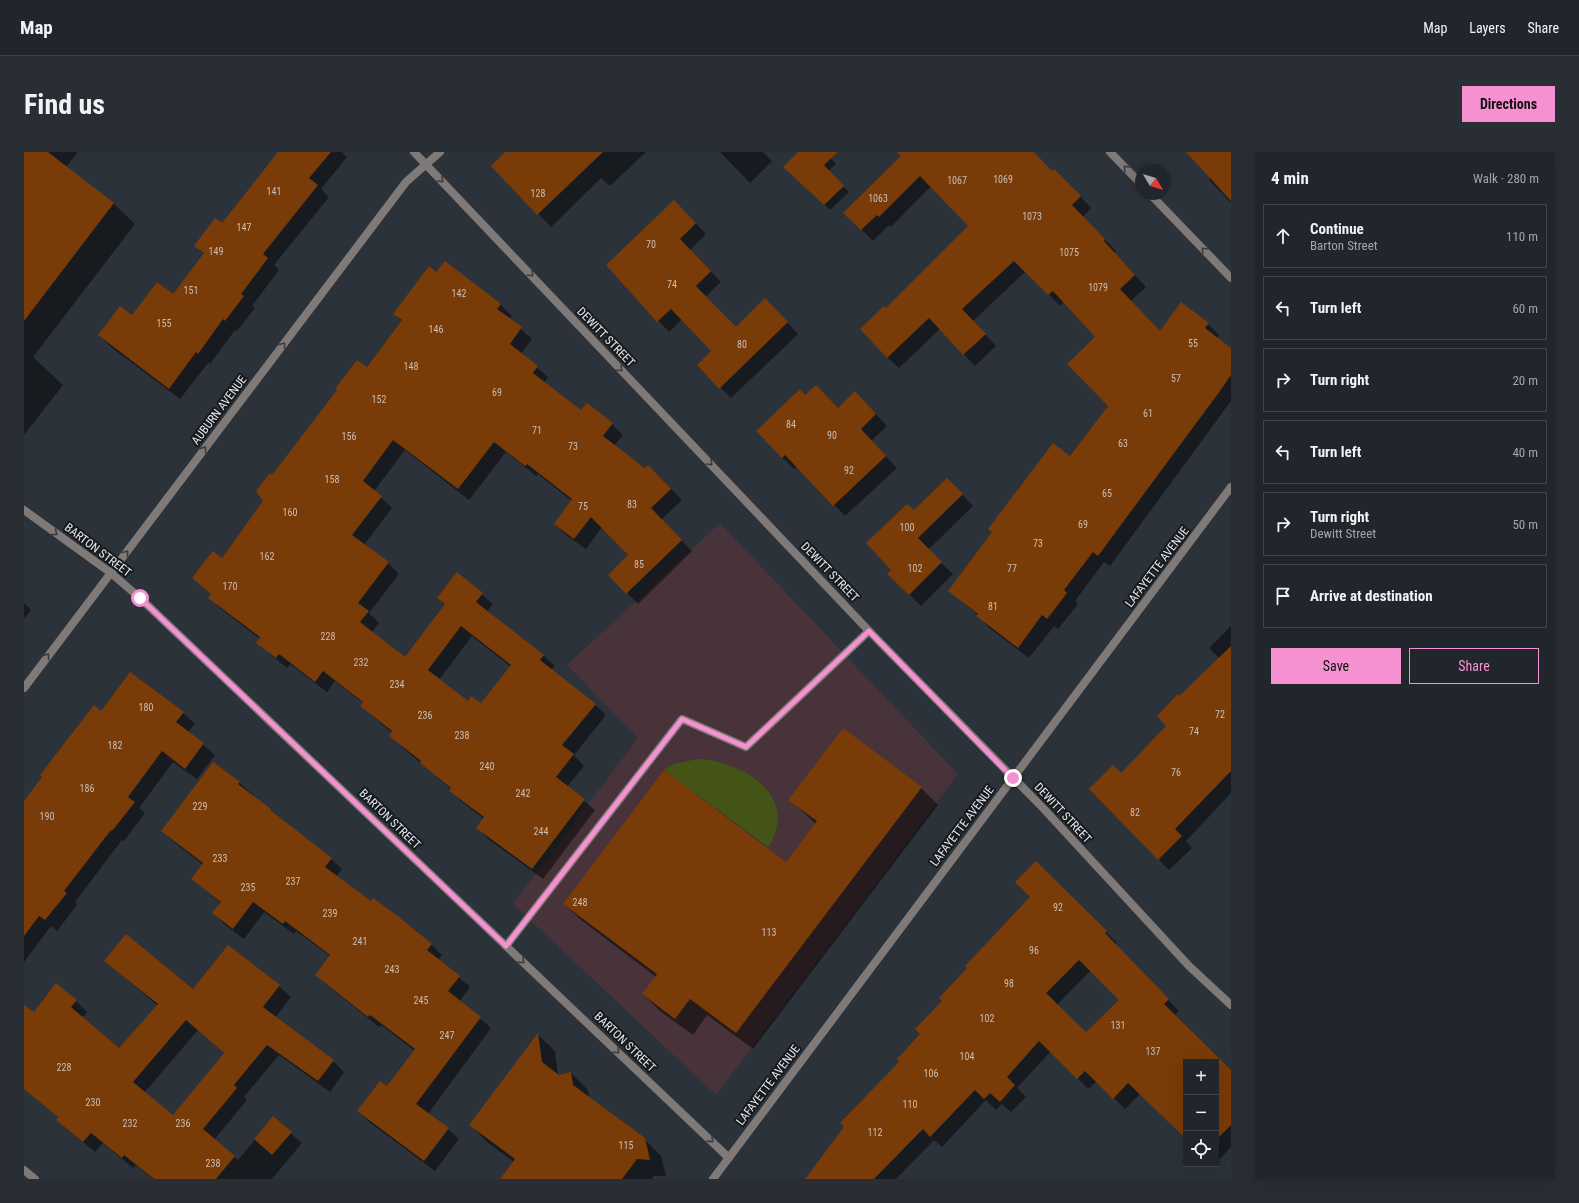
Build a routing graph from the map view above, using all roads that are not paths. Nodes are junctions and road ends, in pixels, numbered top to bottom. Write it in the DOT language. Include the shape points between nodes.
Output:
graph roads {
  1 [pos="414,152"];
  2 [pos="440,152"];
  3 [pos="1110,152"];
  4 [pos="426,164"];
  5 [pos="1135,178"];
  6 [pos="1156,200"];
  7 [pos="1231,278"];
  8 [pos="1231,488"];
  9 [pos="24,510"];
  10 [pos="110,573"];
  11 [pos="869,631"];
  12 [pos="24,688"];
  13 [pos="1013,778"];
  14 [pos="506,946"];
  15 [pos="1231,1005"];
  16 [pos="729,1158"];
  17 [pos="24,1170"];
  18 [pos="35,1179"];
  19 [pos="713,1179"];
  1 -- 4 [label="street, DEWITT STREET"];
  2 -- 4 [label="street, AUBURN AVENUE"];
  5 -- 3 [label="street, one-way"];
  10 -- 4 [label="street, AUBURN AVENUE, one-way" via="406,182"];
  4 -- 11 [label="street, DEWITT STREET, one-way"];
  7 -- 6 [label="street, one-way"];
  8 -- 13 [label="street, LAFAYETTE AVENUE"];
  9 -- 10 [label="street, BARTON STREET, one-way"];
  12 -- 10 [label="street, AUBURN AVENUE, one-way"];
  10 -- 14 [label="street, BARTON STREET" via="140,598"];
  11 -- 13 [label="street, DEWITT STREET"];
  11 -- 14 [label="street" via="746,747 682,719"];
  13 -- 15 [label="street, DEWITT STREET" via="1190,966"];
  13 -- 16 [label="street, LAFAYETTE AVENUE"];
  14 -- 16 [label="street, BARTON STREET, one-way"];
  16 -- 19 [label="street, LAFAYETTE AVENUE"];
  17 -- 18 [label="street"];
}
